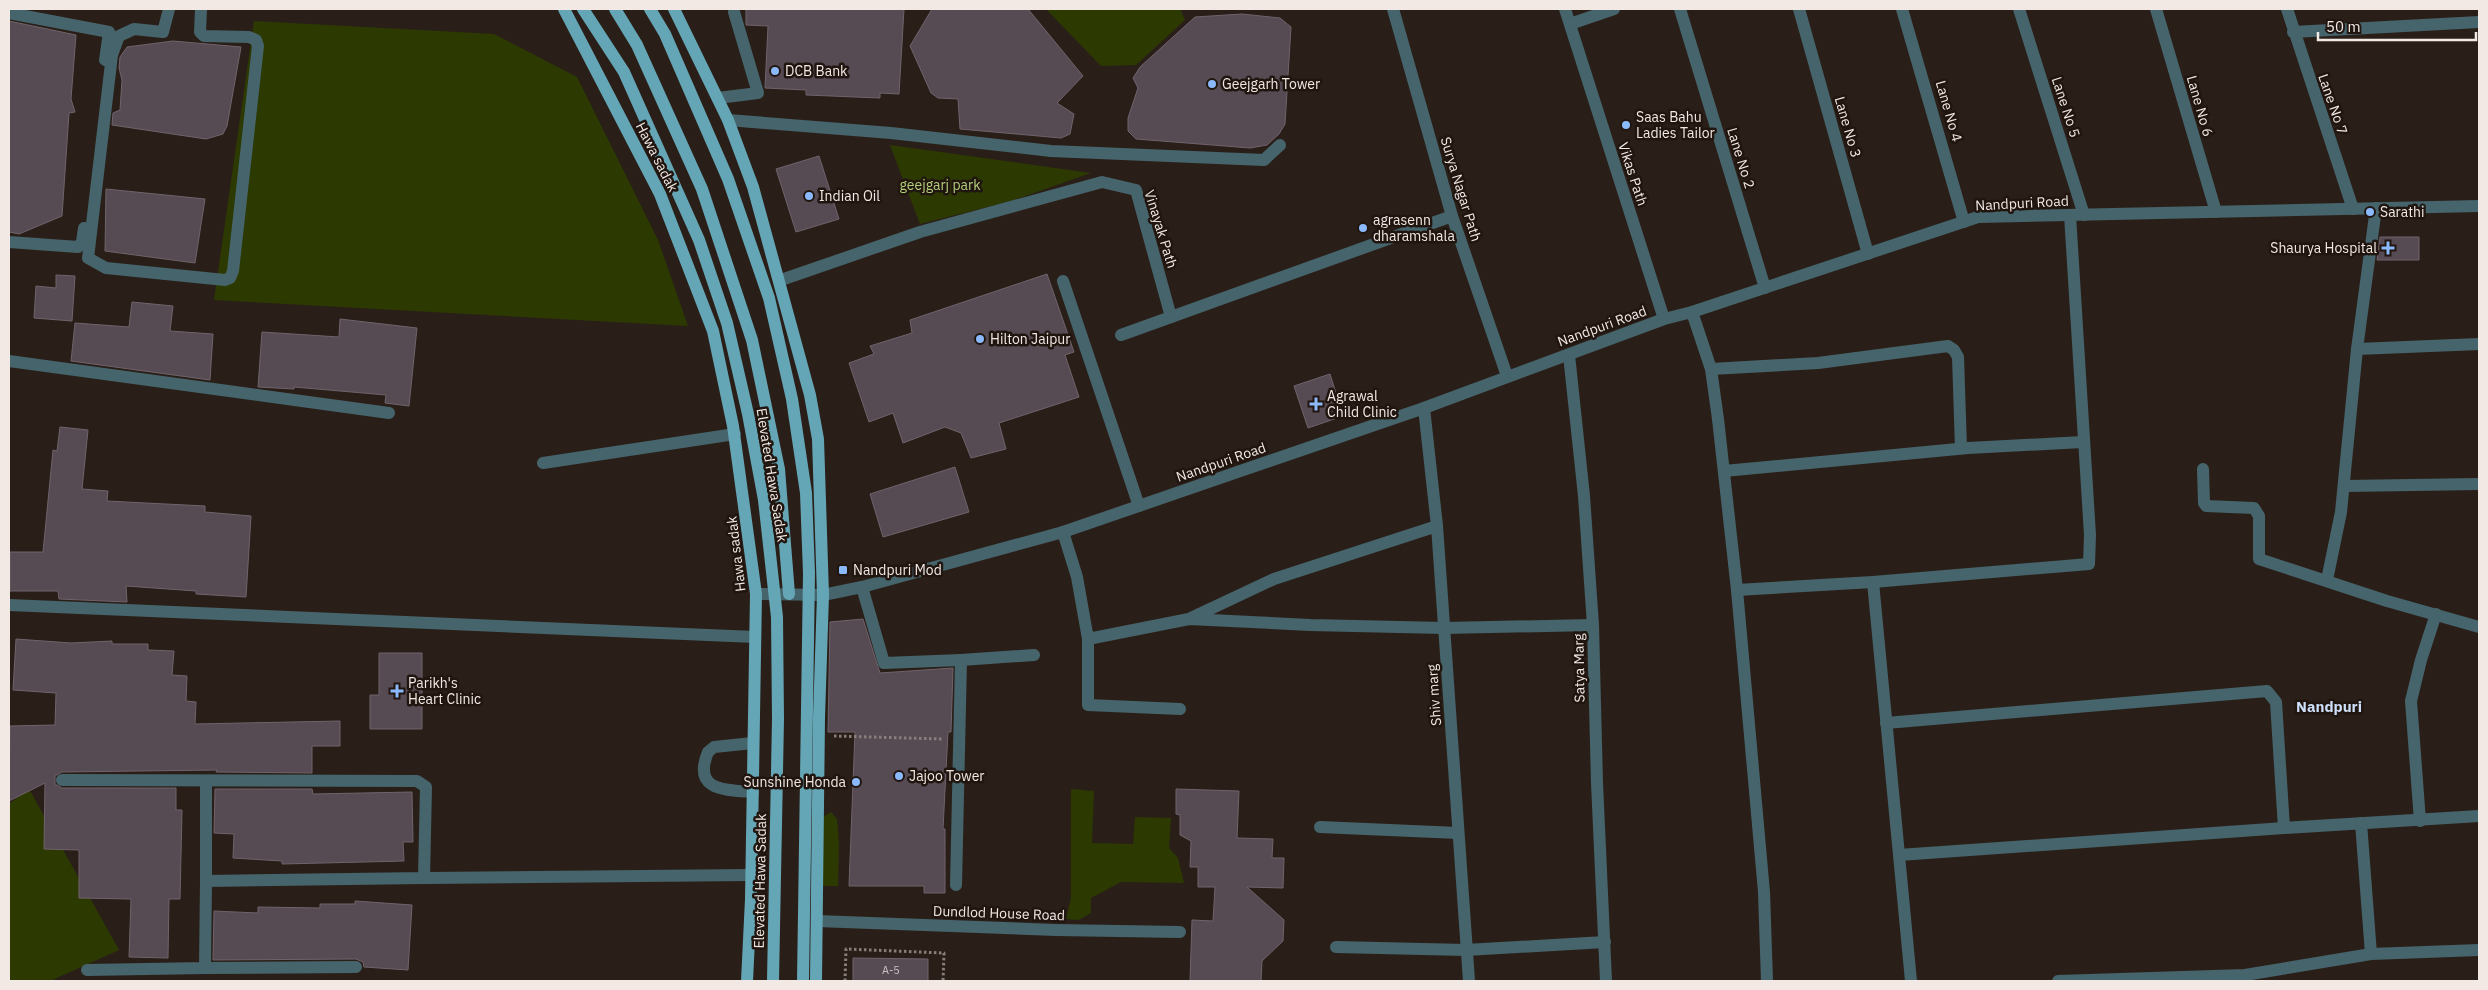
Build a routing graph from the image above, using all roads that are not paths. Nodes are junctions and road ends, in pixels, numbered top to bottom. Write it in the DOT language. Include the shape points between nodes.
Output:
graph roads {
  1 [pos="169,9"];
  2 [pos="201,9"];
  3 [pos="563,9"];
  4 [pos="583,9"];
  5 [pos="615,9"];
  6 [pos="650,9"];
  7 [pos="674,9"];
  8 [pos="1393,9"];
  9 [pos="1565,9"];
  10 [pos="1614,9"];
  11 [pos="1680,9"];
  12 [pos="1799,9"];
  13 [pos="1902,9"];
  14 [pos="2019,9"];
  15 [pos="2156,9"];
  16 [pos="2287,9"];
  17 [pos="734,12"];
  18 [pos="9,13"];
  19 [pos="2479,22"];
  20 [pos="1570,24"];
  21 [pos="2293,32"];
  22 [pos="718,98"];
  23 [pos="728,120"];
  24 [pos="1280,145"];
  25 [pos="2479,206"];
  26 [pos="2376,208"];
  27 [pos="2353,209"];
  28 [pos="2216,212"];
  29 [pos="2070,215"];
  30 [pos="2084,215"];
  31 [pos="1452,216"];
  32 [pos="1964,222"];
  33 [pos="9,242"];
  34 [pos="1868,254"];
  35 [pos="781,280"];
  36 [pos="1063,281"];
  37 [pos="1765,288"];
  38 [pos="1692,312"];
  39 [pos="1171,317"];
  40 [pos="1664,319"];
  41 [pos="1120,335"];
  42 [pos="2479,344"];
  43 [pos="2357,349"];
  44 [pos="1569,355"];
  45 [pos="9,361"];
  46 [pos="1711,369"];
  47 [pos="1507,376"];
  48 [pos="1424,408"];
  49 [pos="389,413"];
  50 [pos="735,434"];
  51 [pos="2083,442"];
  52 [pos="1960,448"];
  53 [pos="542,463"];
  54 [pos="2203,469"];
  55 [pos="1724,471"];
  56 [pos="2479,484"];
  57 [pos="2344,486"];
  58 [pos="1139,506"];
  59 [pos="1436,526"];
  60 [pos="1063,532"];
  61 [pos="2327,580"];
  62 [pos="1873,582"];
  63 [pos="862,587"];
  64 [pos="1737,590"];
  65 [pos="756,594"];
  66 [pos="789,594"];
  67 [pos="823,595"];
  68 [pos="9,605"];
  69 [pos="2436,614"];
  70 [pos="1189,619"];
  71 [pos="1593,625"];
  72 [pos="2479,626"];
  73 [pos="1444,628"];
  74 [pos="755,637"];
  75 [pos="1088,639"];
  76 [pos="1034,655"];
  77 [pos="961,660"];
  78 [pos="1180,709"];
  79 [pos="1886,723"];
  80 [pos="753,742"];
  81 [pos="62,780"];
  82 [pos="206,781"];
  83 [pos="753,792"];
  84 [pos="2479,816"];
  85 [pos="2420,821"];
  86 [pos="2361,823"];
  87 [pos="1320,827"];
  88 [pos="2284,828"];
  89 [pos="1458,833"];
  90 [pos="1899,855"];
  91 [pos="751,875"];
  92 [pos="424,878"];
  93 [pos="206,881"];
  94 [pos="956,885"];
  95 [pos="817,921"];
  96 [pos="1180,932"];
  97 [pos="1605,942"];
  98 [pos="1336,947"];
  99 [pos="1466,950"];
  100 [pos="2479,950"];
  101 [pos="2371,954"];
  102 [pos="356,967"];
  103 [pos="205,968"];
  104 [pos="87,970"];
  105 [pos="746,981"];
  106 [pos="773,981"];
  107 [pos="803,981"];
  108 [pos="816,981"];
  109 [pos="1468,981"];
  110 [pos="1606,981"];
  111 [pos="1767,981"];
  112 [pos="1911,981"];
  113 [pos="2058,981"];
  1 -- 2 [label="street" via="163,32 134,29 119,36 112,55 88,258 106,268 225,280 233,271 258,46 256,40 249,37 204,36 200,32"];
  3 -- 50 [label="main road, Hawa sadak" via="660,194 713,331"];
  4 -- 106 [label="main road, Elevated Hawa Sadak" via="624,72 700,240 727,323 748,414 764,500 776,616"];
  5 -- 66 [label="main road" via="637,45 702,189 752,340 779,469"];
  6 -- 107 [label="main road, Elevated Hawa Sadak" via="665,34 728,179 769,298 792,399 806,494 809,573"];
  7 -- 22 [label="main road"];
  8 -- 31 [label="street, Surya Nagar Path"];
  9 -- 20 [label="street, Vikas Path"];
  10 -- 20 [label="street"];
  11 -- 37 [label="street, Lane No 2"];
  12 -- 34 [label="street, Lane No 3"];
  13 -- 32 [label="street, Lane No 4"];
  14 -- 30 [label="street, Lane No 5"];
  15 -- 28 [label="street, Lane No 6"];
  16 -- 21 [label="street, Lane No 7"];
  17 -- 22 [label="street" via="758,93"];
  18 -- 33 [label="street" via="109,32 82,242 71,248"];
  19 -- 21 [label="street"];
  20 -- 40 [label="street, Vikas Path"];
  21 -- 27 [label="street, Lane No 7"];
  22 -- 23 [label="main road"];
  23 -- 24 [label="street" via="1051,151 1264,160"];
  23 -- 35 [label="main road" via="753,187"];
  25 -- 26 [label="street, Nandpuri Road"];
  26 -- 27 [label="street, Nandpuri Road"];
  26 -- 43 [label="street"];
  27 -- 28 [label="street, Nandpuri Road"];
  28 -- 30 [label="street, Nandpuri Road"];
  29 -- 30 [label="street, Nandpuri Road"];
  29 -- 32 [label="street, Nandpuri Road" via="1978,217"];
  29 -- 51 [label="street"];
  31 -- 39 [label="street"];
  31 -- 47 [label="street, Surya Nagar Path"];
  32 -- 34 [label="street, Nandpuri Road"];
  34 -- 37 [label="street, Nandpuri Road"];
  35 -- 39 [label="street, Vinayak Path" via="920,232 1102,182 1136,190"];
  35 -- 67 [label="main road" via="818,439"];
  36 -- 58 [label="street"];
  37 -- 38 [label="street, Nandpuri Road"];
  38 -- 40 [label="street, Nandpuri Road"];
  38 -- 46 [label="street"];
  39 -- 41 [label="street"];
  40 -- 44 [label="street, Nandpuri Road"];
  42 -- 43 [label="street"];
  43 -- 57 [label="street"];
  44 -- 47 [label="street, Nandpuri Road"];
  44 -- 71 [label="street, Satya Marg"];
  45 -- 49 [label="street"];
  46 -- 52 [label="street" via="1818,363 1948,346 1958,357"];
  46 -- 55 [label="street"];
  47 -- 48 [label="street, Nandpuri Road"];
  48 -- 58 [label="street, Nandpuri Road"];
  48 -- 59 [label="street, Shiv marg"];
  50 -- 53 [label="street"];
  50 -- 65 [label="main road, Hawa sadak"];
  51 -- 52 [label="street"];
  51 -- 62 [label="street" via="2089,564"];
  52 -- 55 [label="street"];
  54 -- 61 [label="street" via="2206,506 2254,508 2259,516 2259,559"];
  55 -- 64 [label="street"];
  56 -- 57 [label="street"];
  57 -- 61 [label="street"];
  58 -- 60 [label="street, Nandpuri Road"];
  59 -- 70 [label="street" via="1274,579"];
  59 -- 73 [label="street, Shiv marg"];
  60 -- 63 [label="street, Nandpuri Road"];
  60 -- 75 [label="street" via="1077,577"];
  61 -- 69 [label="street"];
  62 -- 64 [label="street"];
  62 -- 79 [label="street"];
  63 -- 67 [label="street, Nandpuri Road"];
  63 -- 77 [label="street" via="884,663"];
  64 -- 111 [label="street" via="1764,892"];
  65 -- 66 [label="street, Nandpuri Road"];
  65 -- 74 [label="main road, Hawa sadak"];
  66 -- 67 [label="street, Nandpuri Road"];
  67 -- 95 [label="main road"];
  68 -- 74 [label="street"];
  69 -- 72 [label="street"];
  69 -- 85 [label="street" via="2411,701"];
  70 -- 73 [label="street"];
  70 -- 75 [label="street"];
  71 -- 73 [label="street"];
  71 -- 97 [label="street, Satya Marg" via="1596,783"];
  73 -- 89 [label="street, Shiv marg"];
  74 -- 80 [label="main road, Hawa sadak"];
  75 -- 78 [label="street" via="1088,706"];
  76 -- 77 [label="street"];
  77 -- 94 [label="street"];
  79 -- 88 [label="street" via="2267,691 2276,702"];
  79 -- 90 [label="street"];
  80 -- 83 [label="main road, Hawa sadak"];
  80 -- 83 [label="street" via="714,747 708,752 706,766 707,781 712,787"];
  81 -- 82 [label="street"];
  82 -- 92 [label="street" via="422,783 426,792"];
  82 -- 93 [label="street"];
  83 -- 91 [label="main road, Hawa sadak"];
  84 -- 85 [label="street"];
  85 -- 86 [label="street"];
  86 -- 88 [label="street"];
  86 -- 101 [label="street"];
  87 -- 89 [label="street"];
  88 -- 90 [label="street"];
  89 -- 99 [label="street, Shiv marg"];
  90 -- 112 [label="street"];
  91 -- 92 [label="street"];
  91 -- 105 [label="main road, Hawa sadak"];
  92 -- 93 [label="street"];
  93 -- 103 [label="street"];
  95 -- 96 [label="street, Dundlod House Road"];
  95 -- 108 [label="main road"];
  97 -- 99 [label="street"];
  97 -- 110 [label="street, Satya Marg"];
  98 -- 99 [label="street"];
  99 -- 109 [label="street, Shiv marg"];
  100 -- 101 [label="street"];
  101 -- 113 [label="street" via="2245,975"];
  102 -- 103 [label="street"];
  103 -- 104 [label="street"];
}
